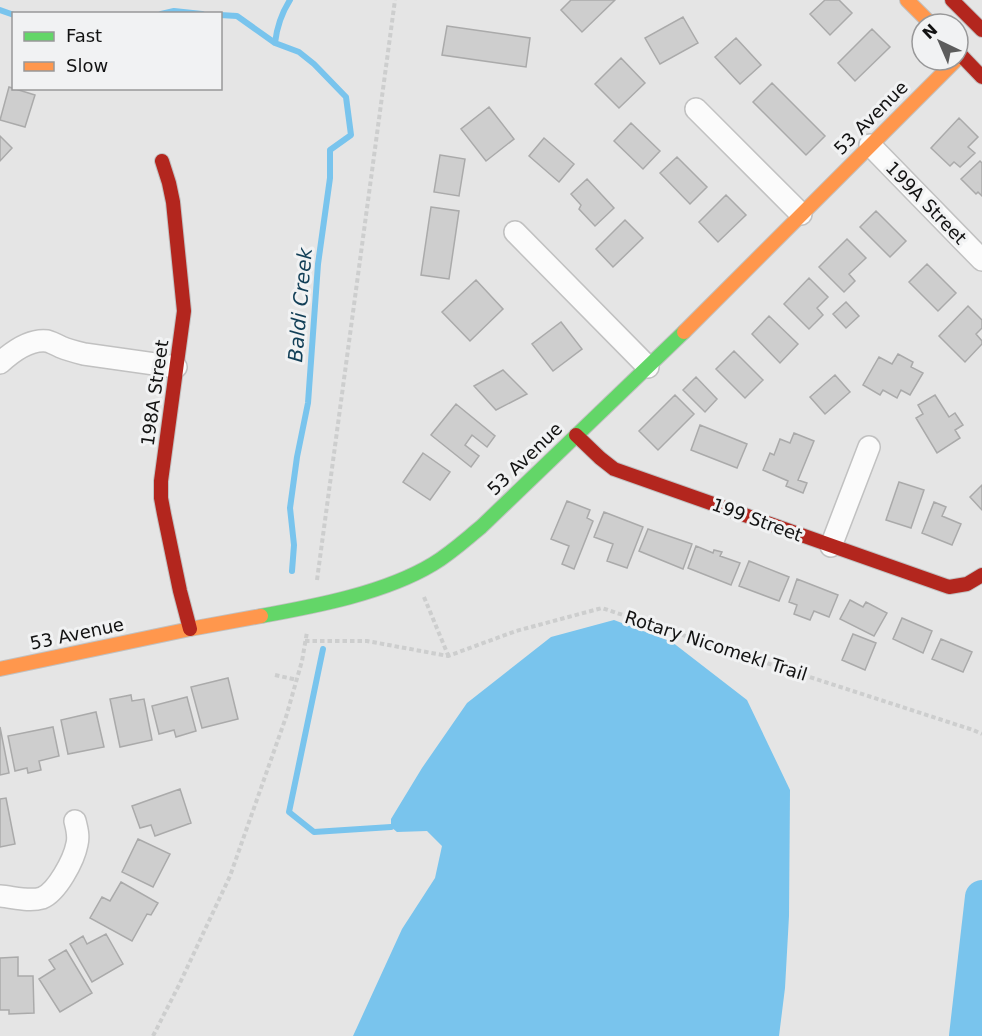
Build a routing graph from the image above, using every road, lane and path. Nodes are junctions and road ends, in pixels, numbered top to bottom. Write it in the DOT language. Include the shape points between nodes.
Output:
graph roads {
  1 [pos="395,0"];
  2 [pos="907,0"];
  3 [pos="919,12"];
  4 [pos="970,52"];
  5 [pos="944,72"];
  6 [pos="982,77"];
  7 [pos="696,109"];
  8 [pos="870,145"];
  9 [pos="162,161"];
  10 [pos="801,214"];
  11 [pos="515,232"];
  12 [pos="982,260"];
  13 [pos="0,363"];
  14 [pos="176,367"];
  15 [pos="648,367"];
  16 [pos="576,435"];
  17 [pos="869,447"];
  18 [pos="831,546"];
  19 [pos="982,575"];
  20 [pos="317,580"];
  21 [pos="424,597"];
  22 [pos="190,629"];
  23 [pos="308,630"];
  24 [pos="306,641"];
  25 [pos="448,656"];
  26 [pos="0,669"];
  27 [pos="275,675"];
  28 [pos="297,680"];
  29 [pos="982,734"];
  30 [pos="75,821"];
  31 [pos="0,896"];
  32 [pos="153,1036"];
  1 -- 20 [label="path"];
  2 -- 3 [label="street"];
  4 -- 6 [label="street"];
  5 -- 8 [label="street, 53 Avenue"];
  7 -- 10 [label="street"];
  8 -- 10 [label="street, 53 Avenue"];
  8 -- 12 [label="street, 199A Street"];
  9 -- 14 [label="street, 198A Street" via="170,183 184,295"];
  10 -- 15 [label="street, 53 Avenue"];
  11 -- 15 [label="street"];
  13 -- 14 [label="street" via="22,347 47,341 84,354"];
  14 -- 22 [label="street, 198A Street" via="161,498"];
  15 -- 16 [label="street, 53 Avenue"];
  16 -- 18 [label="street, 199 Street" via="614,469"];
  16 -- 22 [label="street, 53 Avenue" via="466,540 410,576 312,606"];
  17 -- 18 [label="street"];
  18 -- 19 [label="street, 199 Street" via="949,587 966,585"];
  21 -- 25 [label="path"];
  22 -- 26 [label="street, 53 Avenue"];
  23 -- 24 [label="path"];
  24 -- 25 [label="path" via="367,641"];
  24 -- 28 [label="path"];
  25 -- 29 [label="path, Rotary Nicomekl Trail" via="602,608"];
  27 -- 28 [label="path"];
  28 -- 32 [label="path" via="230,876"];
  30 -- 31 [label="street" via="77,844 58,886 50,894 31,900"];
}
